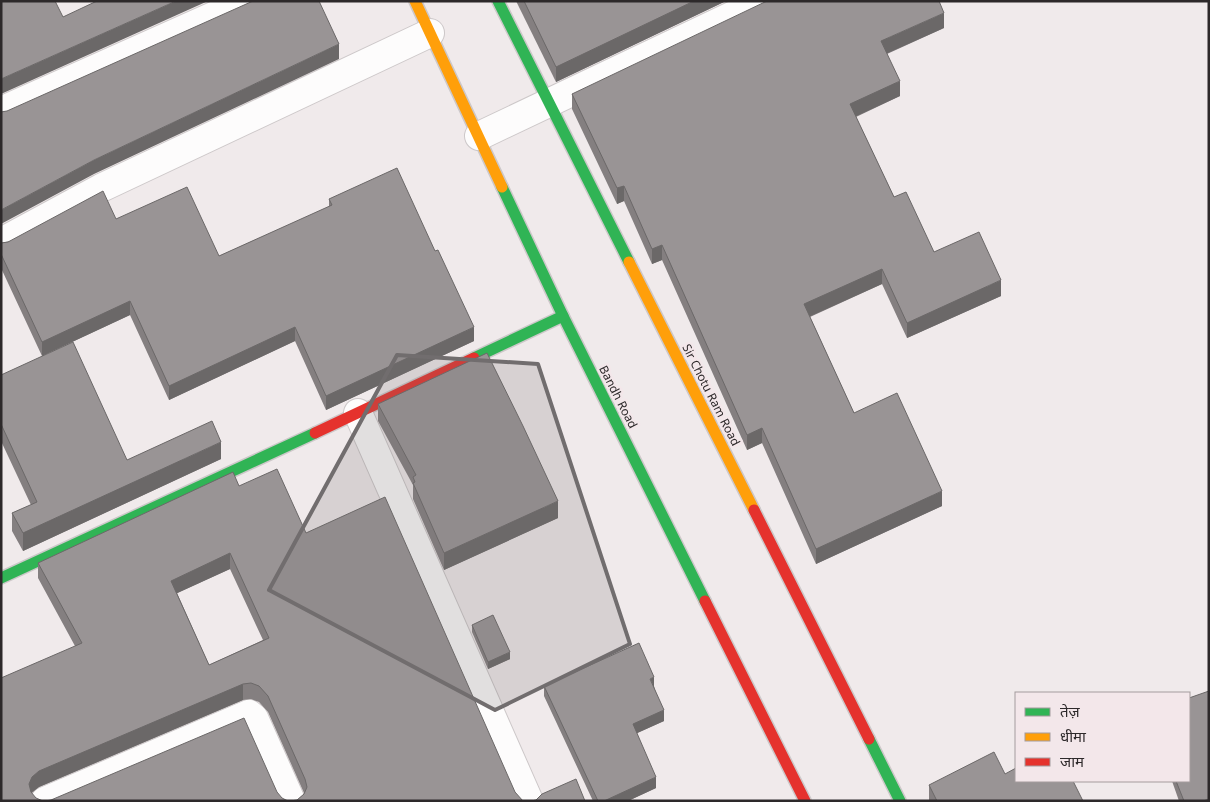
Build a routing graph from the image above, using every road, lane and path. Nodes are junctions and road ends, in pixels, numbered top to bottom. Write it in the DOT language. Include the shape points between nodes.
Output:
graph roads {
  1 [pos="247,1"];
  2 [pos="415,1"];
  3 [pos="498,1"];
  4 [pos="757,2"];
  5 [pos="430,33"];
  6 [pos="549,102"];
  7 [pos="1,111"];
  8 [pos="479,136"];
  9 [pos="1,242"];
  10 [pos="563,316"];
  11 [pos="358,413"];
  12 [pos="1,578"];
  13 [pos="45,801"];
  14 [pos="291,801"];
  15 [pos="529,801"];
  16 [pos="805,801"];
  17 [pos="900,801"];
  1 -- 7 [label="street"];
  2 -- 5 [label="street, Bandh Road"];
  3 -- 6 [label="street, Sir Chotu Ram Road"];
  4 -- 6 [label="street"];
  5 -- 8 [label="street, Bandh Road"];
  5 -- 9 [label="street" via="101,188"];
  6 -- 8 [label="street"];
  6 -- 17 [label="street, Sir Chotu Ram Road"];
  8 -- 10 [label="street, Bandh Road"];
  10 -- 11 [label="street"];
  10 -- 16 [label="street, Bandh Road"];
  11 -- 12 [label="street"];
  11 -- 15 [label="street"];
  13 -- 14 [label="street" via="248,714 254,718"];
}
